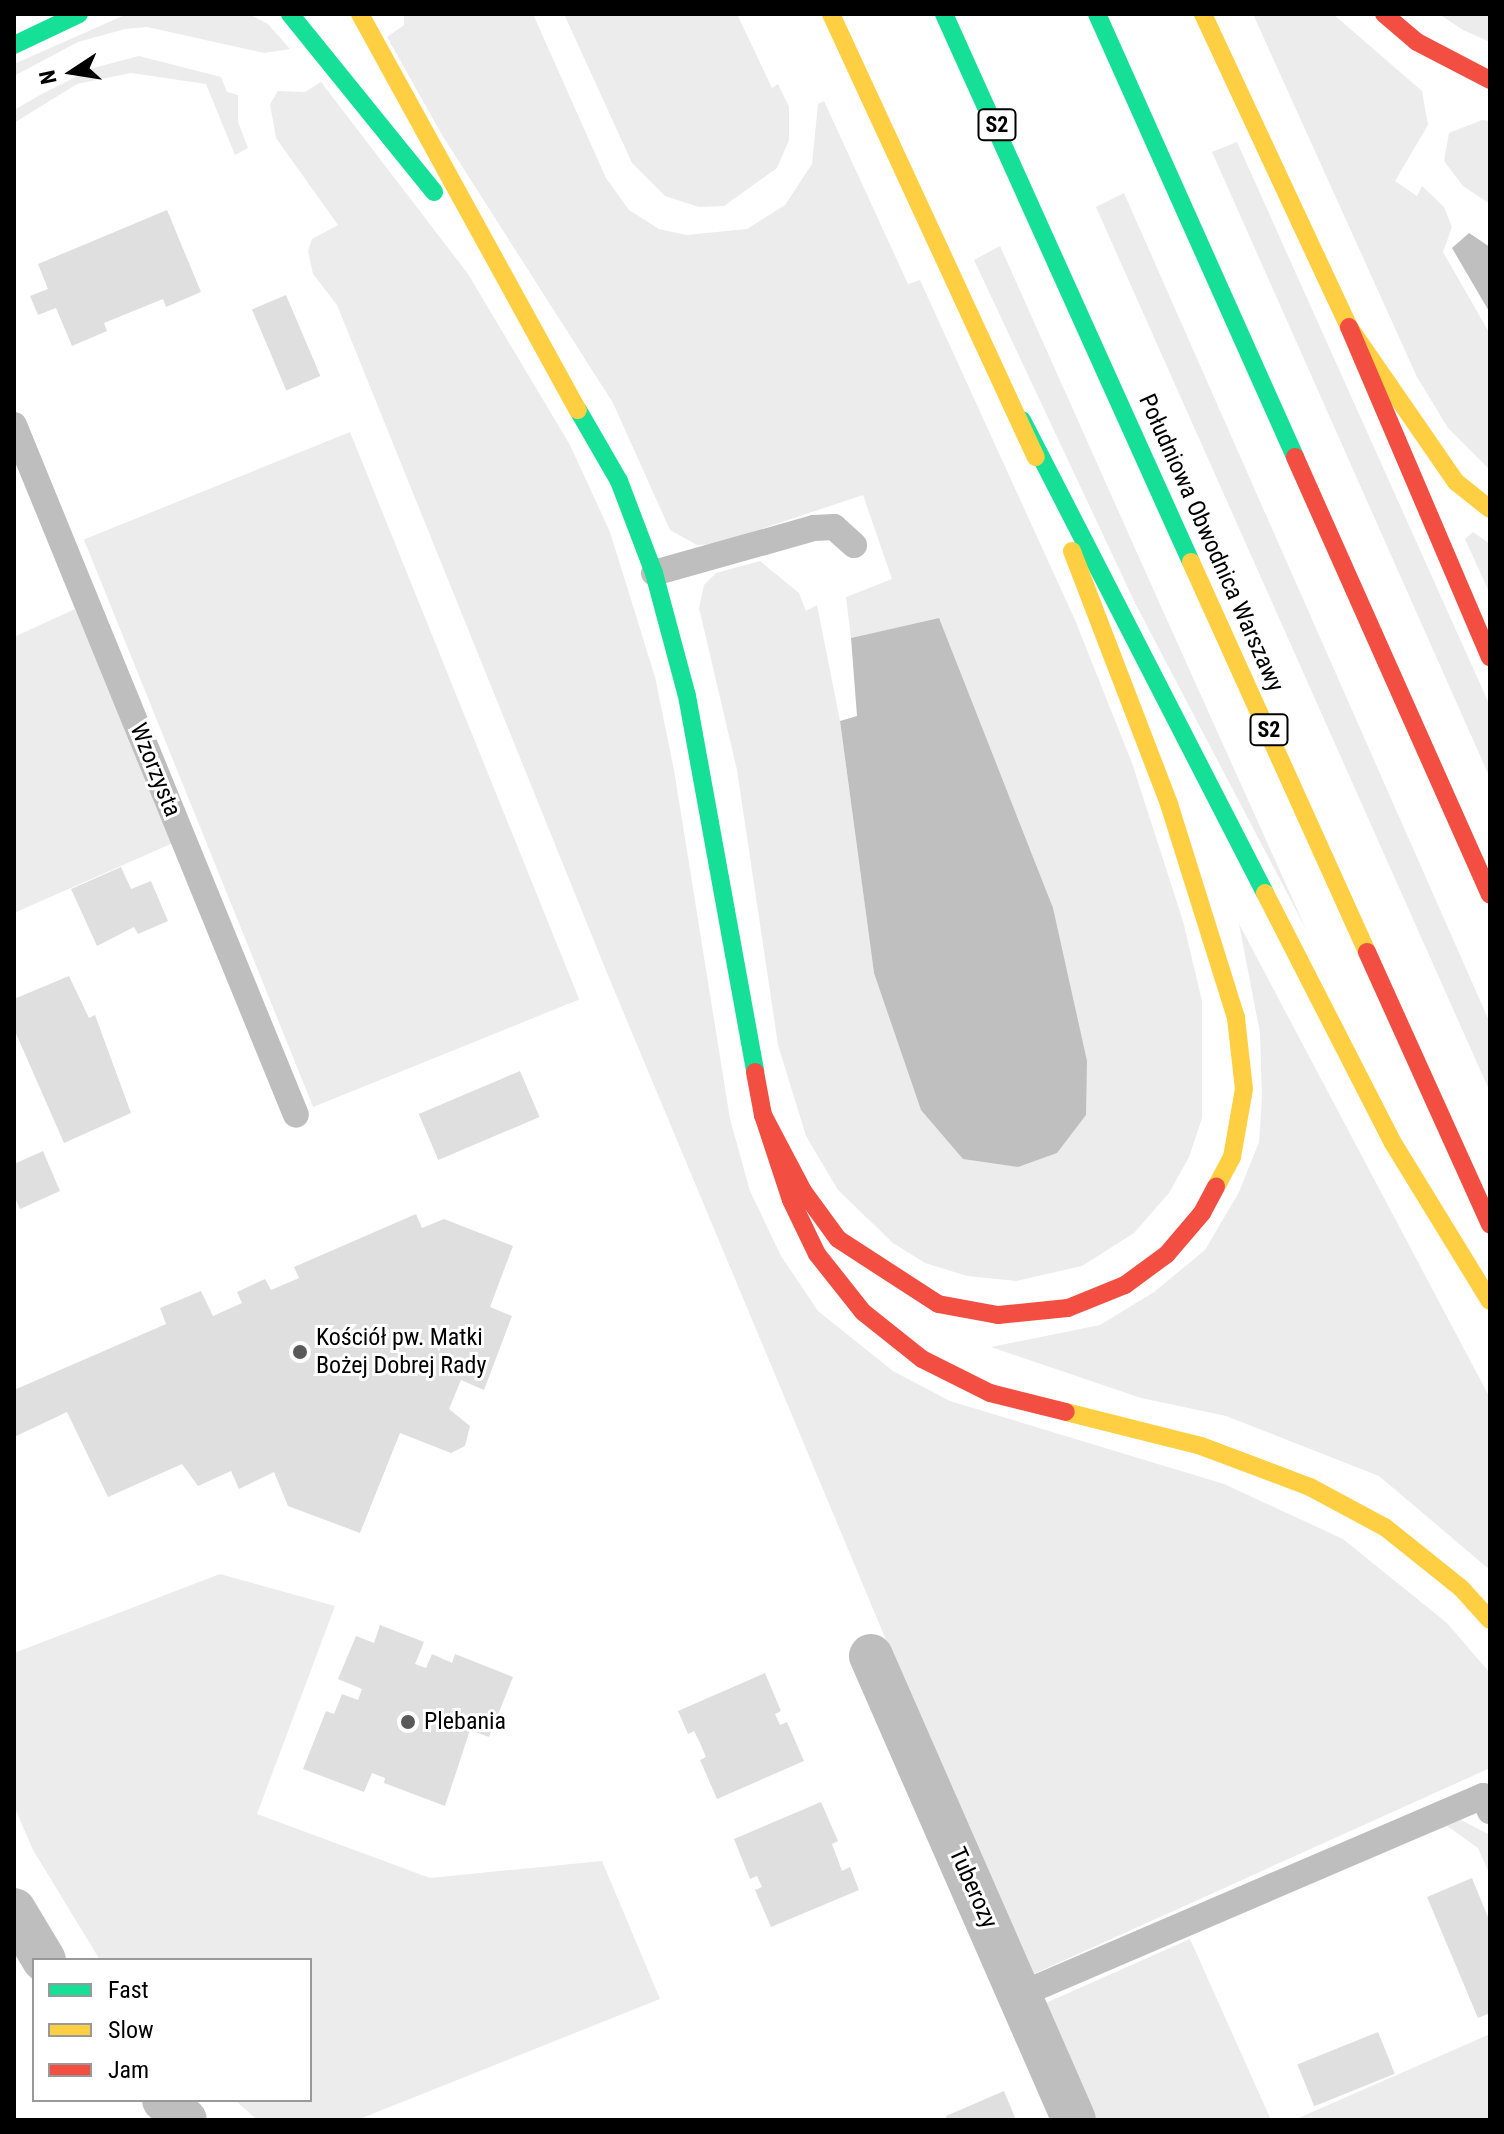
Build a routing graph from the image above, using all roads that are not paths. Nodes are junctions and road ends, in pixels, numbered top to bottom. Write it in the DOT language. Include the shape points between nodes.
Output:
graph roads {
  1 [pos="79,14"];
  2 [pos="290,14"];
  3 [pos="360,14"];
  4 [pos="831,14"];
  5 [pos="944,14"];
  6 [pos="1097,14"];
  7 [pos="1203,14"];
  8 [pos="1384,14"];
  9 [pos="14,45"];
  10 [pos="1490,80"];
  11 [pos="493,263"];
  12 [pos="1349,327"];
  13 [pos="1022,420"];
  14 [pos="14,425"];
  15 [pos="1490,509"];
  16 [pos="854,545"];
  17 [pos="654,573"];
  18 [pos="1490,657"];
  19 [pos="1490,895"];
  20 [pos="296,1115"];
  21 [pos="763,1115"];
  22 [pos="1490,1224"];
  23 [pos="1490,1301"];
  24 [pos="1490,1620"];
  25 [pos="871,1656"];
  26 [pos="1490,1811"];
  27 [pos="14,1910"];
  28 [pos="43,1958"];
  29 [pos="1019,1995"];
  30 [pos="166,2102"];
  31 [pos="185,2120"];
  32 [pos="1074,2120"];
  1 -- 9 [label="main road"];
  2 -- 11 [label="main road"];
  3 -- 11 [label="main road"];
  4 -- 13 [label="main road"];
  5 -- 22 [label="main road, Południowa Obwodnica Warszawy / S2"];
  6 -- 19 [label="main road"];
  7 -- 12 [label="main road"];
  8 -- 10 [label="main road" via="1417,42"];
  11 -- 17 [label="main road" via="619,481"];
  12 -- 15 [label="main road" via="1456,482"];
  12 -- 18 [label="main road"];
  13 -- 21 [label="main road" via="1169,804 1220,961 1236,1018 1244,1089 1232,1157 1184,1234 1167,1254 1125,1285 1068,1308 998,1315 938,1304 838,1239 803,1191"];
  13 -- 23 [label="main road" via="1393,1143"];
  14 -- 20 [label="lane, Wzorzysta"];
  16 -- 17 [label="lane" via="834,527 814,528"];
  17 -- 21 [label="main road" via="690,710"];
  21 -- 24 [label="main road" via="791,1200 817,1254 863,1312 922,1359 990,1393 1201,1446 1310,1487 1386,1528 1461,1588"];
  25 -- 29 [label="street, Tuberozy"];
  26 -- 29 [label="lane" via="1483,1796"];
  27 -- 28 [label="street"];
  29 -- 32 [label="street, Tuberozy"];
  30 -- 31 [label="street"];
}
